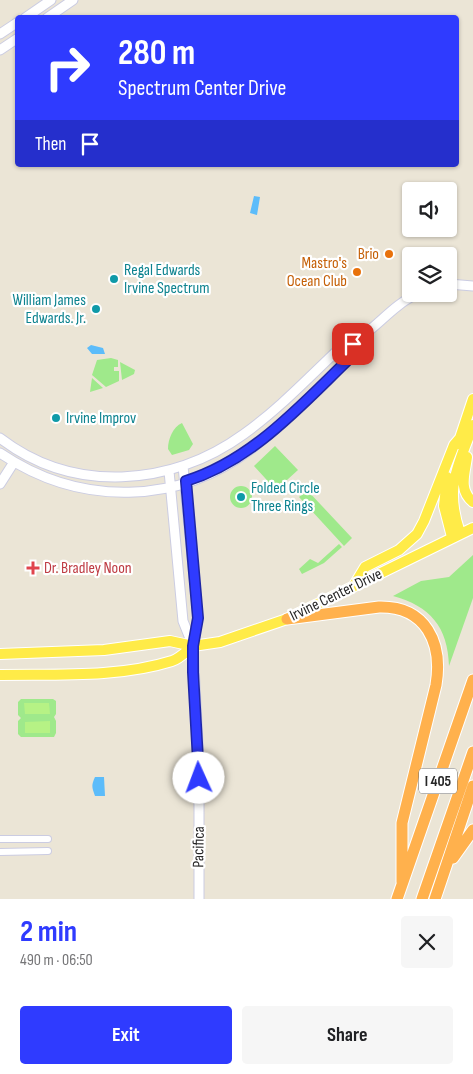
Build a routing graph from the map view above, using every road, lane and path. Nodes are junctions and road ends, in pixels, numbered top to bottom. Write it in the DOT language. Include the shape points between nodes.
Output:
graph roads {
  1 [pos="51,0"];
  2 [pos="73,0"];
  3 [pos="29,15"];
  4 [pos="51,15"];
  5 [pos="15,24"];
  6 [pos="0,34"];
  7 [pos="15,40"];
  8 [pos="0,50"];
  9 [pos="457,285"];
  10 [pos="473,286"];
  11 [pos="406,302"];
  12 [pos="353,344"];
  13 [pos="473,399"];
  14 [pos="473,425"];
  15 [pos="0,438"];
  16 [pos="463,441"];
  17 [pos="0,453"];
  18 [pos="14,462"];
  19 [pos="184,466"];
  20 [pos="169,471"];
  21 [pos="186,481"];
  22 [pos="0,484"];
  23 [pos="171,486"];
  24 [pos="473,502"];
  25 [pos="473,528"];
  26 [pos="456,535"];
  27 [pos="353,587"];
  28 [pos="287,619"];
  29 [pos="193,646"];
  30 [pos="0,654"];
  31 [pos="0,675"];
  32 [pos="473,680"];
  33 [pos="473,752"];
  34 [pos="473,786"];
  35 [pos="473,830"];
  36 [pos="0,839"];
  37 [pos="48,839"];
  38 [pos="48,851"];
  39 [pos="0,852"];
  40 [pos="446,868"];
  41 [pos="402,882"];
  42 [pos="199,899"];
  43 [pos="397,899"];
  44 [pos="422,899"];
  45 [pos="434,899"];
  1 -- 3 [label="street"];
  2 -- 4 [label="street"];
  5 -- 6 [label="street"];
  7 -- 8 [label="street"];
  9 -- 10 [label="street"];
  11 -- 12 [label="street"];
  12 -- 19 [label="street" via="340,348 245,434"];
  12 -- 21 [label="street" via="350,358 254,446 224,465"];
  13 -- 16 [label="main road"];
  14 -- 16 [label="main road"];
  15 -- 20 [label="street" via="41,463 86,476 119,478"];
  16 -- 24 [label="main road" via="464,486"];
  16 -- 26 [label="main road" via="453,488"];
  16 -- 27 [label="main road" via="454,445 417,534 399,550 365,567"];
  17 -- 18 [label="street"];
  18 -- 22 [label="street"];
  18 -- 23 [label="street" via="51,480 90,491 131,493"];
  19 -- 20 [label="street"];
  19 -- 21 [label="street, Pacifica"];
  20 -- 23 [label="street, Pacifica"];
  21 -- 23 [label="street"];
  21 -- 29 [label="street, Pacifica" via="198,618"];
  23 -- 29 [label="street, Pacifica" via="182,621"];
  25 -- 26 [label="main road, Irvine Center Drive"];
  26 -- 27 [label="main road, Irvine Center Drive"];
  27 -- 28 [label="main road, Irvine Center Drive"];
  28 -- 29 [label="main road, Irvine Center Drive" via="220,642"];
  28 -- 41 [label="highway" via="393,608 421,622 434,642 439,664 402,823"];
  29 -- 30 [label="main road, Irvine Center Drive" via="170,641 104,650"];
  29 -- 31 [label="main road, Irvine Center Drive" via="174,661 129,669"];
  29 -- 42 [label="street, Pacifica" via="199,763"];
  32 -- 41 [label="highway, I 405"];
  33 -- 44 [label="highway"];
  34 -- 40 [label="highway, I 405"];
  35 -- 40 [label="highway"];
  36 -- 37 [label="street"];
  38 -- 39 [label="street"];
  40 -- 45 [label="highway, I 405"];
  41 -- 43 [label="highway, I 405"];
}
